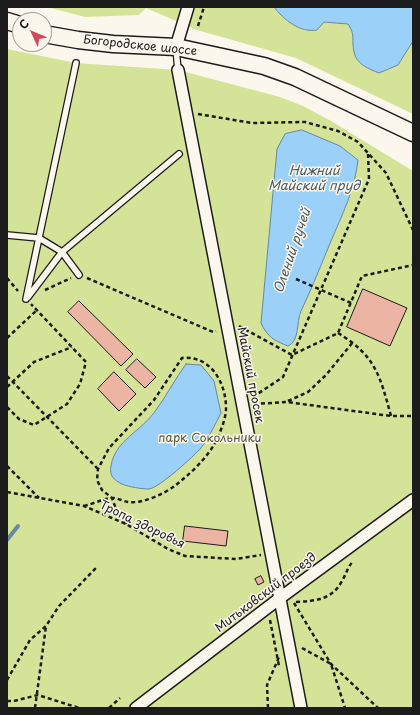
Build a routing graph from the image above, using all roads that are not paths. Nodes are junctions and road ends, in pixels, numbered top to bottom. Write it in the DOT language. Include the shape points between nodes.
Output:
graph roads {
  1 [pos="188,7"];
  2 [pos="52,35"];
  3 [pos="176,48"];
  4 [pos="76,63"];
  5 [pos="178,70"];
  6 [pos="413,133"];
  7 [pos="180,154"];
  8 [pos="7,235"];
  9 [pos="39,238"];
  10 [pos="62,252"];
  11 [pos="79,275"];
  12 [pos="413,500"];
  13 [pos="280,598"];
  14 [pos="136,708"];
  15 [pos="301,708"];
  1 -- 3 [label="street"];
  2 -- 3 [label="main road, Богородское шоссе" via="106,44"];
  3 -- 5 [label="lane, Майский просек"];
  3 -- 6 [label="main road, Богородское шоссе" via="264,66 295,77"];
  4 -- 9 [label="lane"];
  5 -- 13 [label="street, Майский просек"];
  7 -- 10 [label="lane"];
  8 -- 9 [label="lane"];
  9 -- 10 [label="lane"];
  9 -- 10 [label="lane" via="26,299"];
  10 -- 11 [label="lane"];
  12 -- 13 [label="street, Митьковский проезд"];
  13 -- 14 [label="street, Митьковский проезд"];
  13 -- 15 [label="street, Майский просек"];
}
